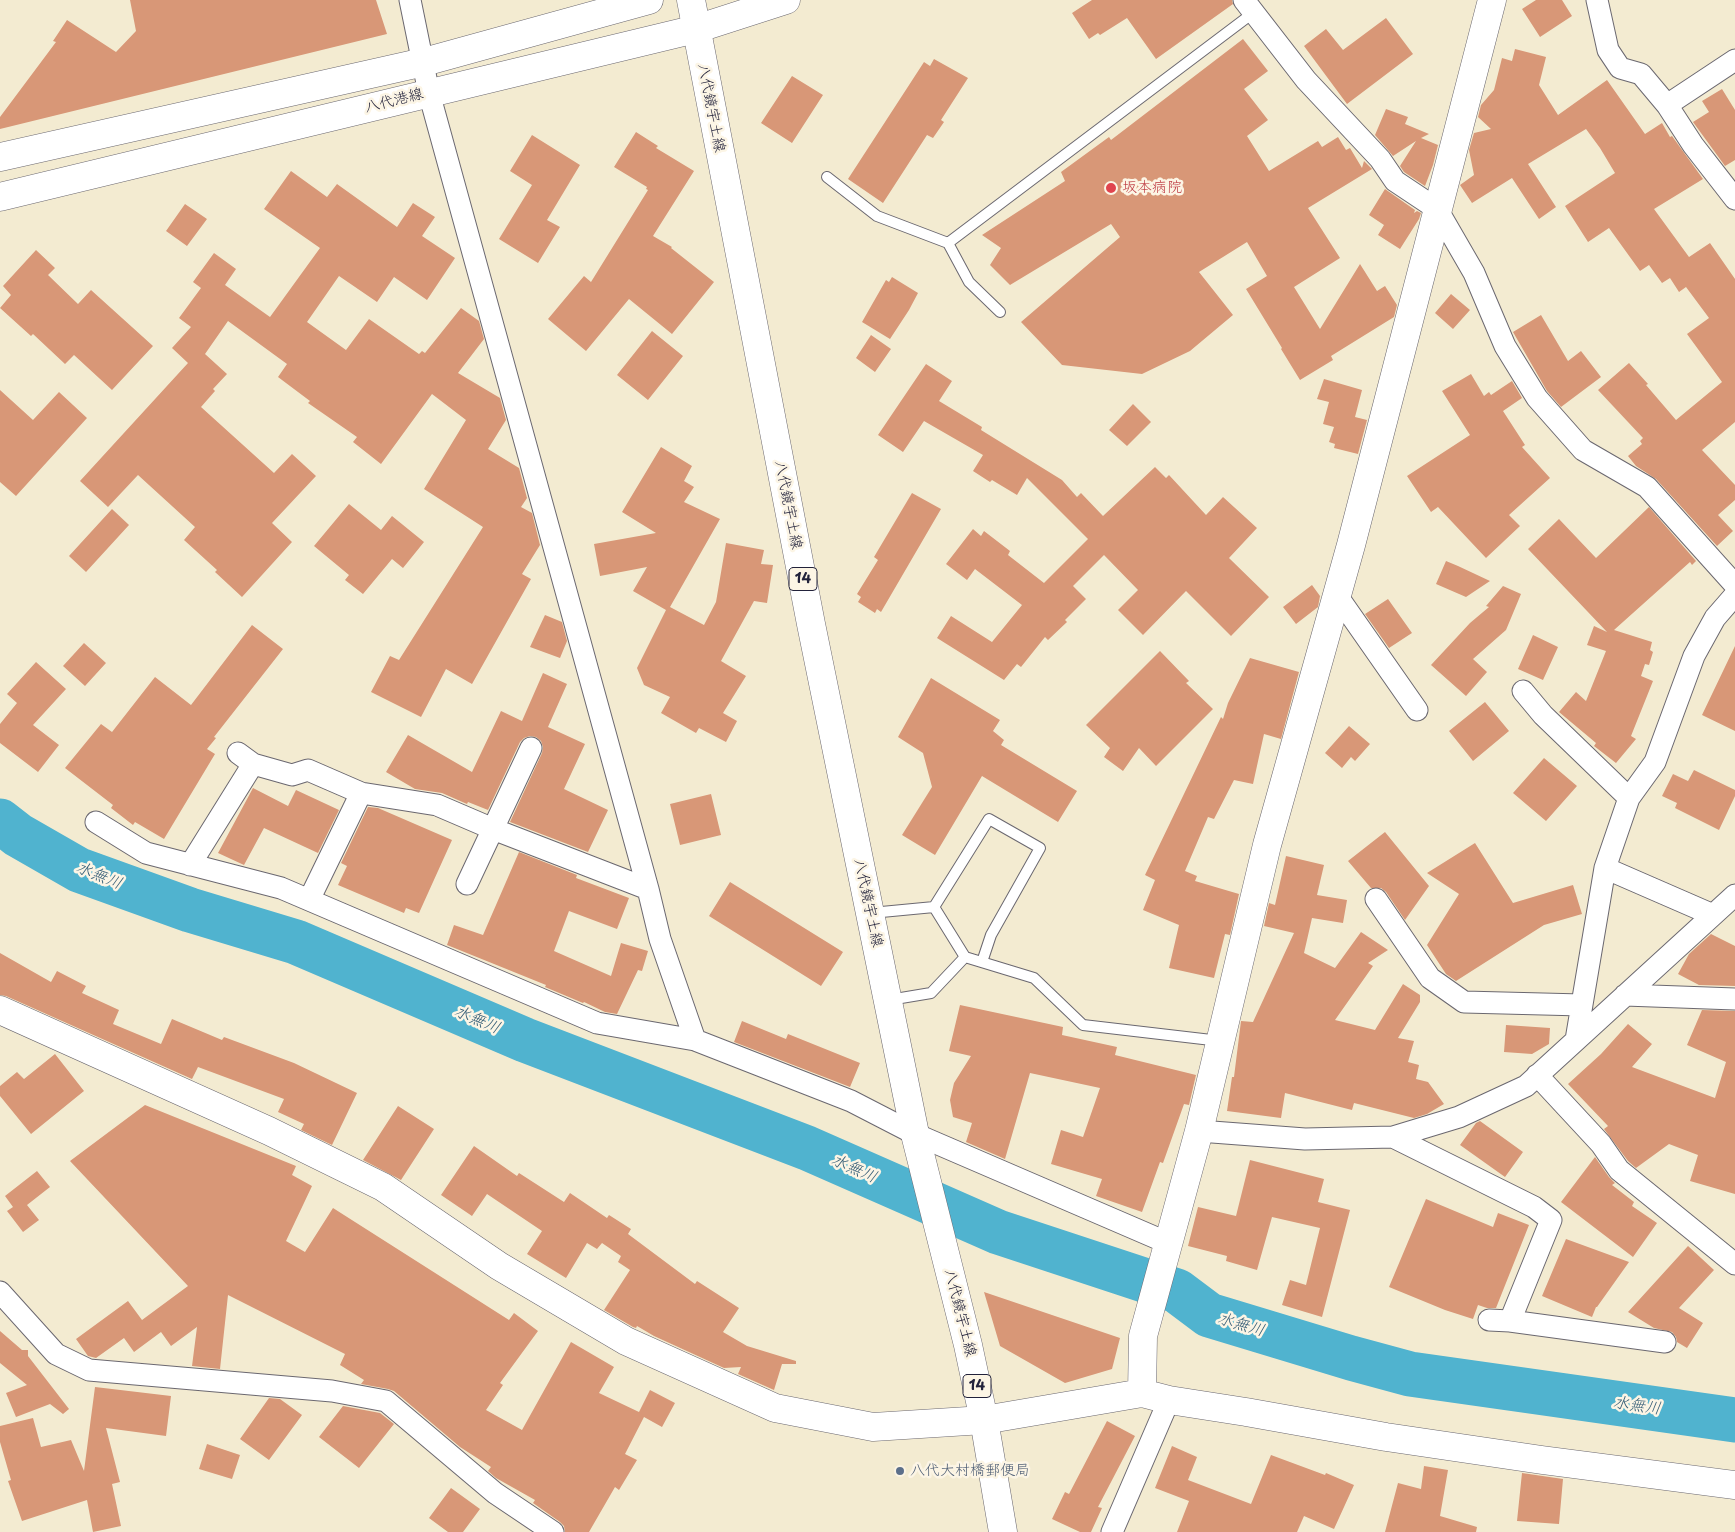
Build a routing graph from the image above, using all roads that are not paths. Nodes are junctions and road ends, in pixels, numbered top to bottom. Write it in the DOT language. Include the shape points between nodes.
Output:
graph roads {
  1 [pos="410,0"];
  2 [pos="649,0"];
  3 [pos="691,0"];
  4 [pos="786,0"];
  5 [pos="1492,0"];
  6 [pos="1597,0"];
  7 [pos="1249,7"];
  8 [pos="696,29"];
  9 [pos="1735,60"];
  10 [pos="424,62"];
  11 [pos="429,93"];
  12 [pos="1667,106"];
  13 [pos="0,158"];
  14 [pos="827,177"];
  15 [pos="0,197"];
  16 [pos="1735,199"];
  17 [pos="1437,210"];
  18 [pos="948,243"];
  19 [pos="1000,312"];
  20 [pos="1735,585"];
  21 [pos="1336,594"];
  22 [pos="1735,595"];
  23 [pos="1523,691"];
  24 [pos="1417,710"];
  25 [pos="531,748"];
  26 [pos="361,793"];
  27 [pos="1629,798"];
  28 [pos="96,822"];
  29 [pos="493,829"];
  30 [pos="190,865"];
  31 [pos="1605,868"];
  32 [pos="467,884"];
  33 [pos="648,888"];
  34 [pos="1735,895"];
  35 [pos="1376,898"];
  36 [pos="309,900"];
  37 [pos="934,907"];
  38 [pos="870,913"];
  39 [pos="1712,915"];
  40 [pos="966,957"];
  41 [pos="982,962"];
  42 [pos="1625,995"];
  43 [pos="1735,999"];
  44 [pos="888,1000"];
  45 [pos="1582,1005"];
  46 [pos="0,1010"];
  47 [pos="695,1040"];
  48 [pos="1576,1040"];
  49 [pos="1221,1041"];
  50 [pos="1537,1075"];
  51 [pos="1199,1131"];
  52 [pos="1393,1137"];
  53 [pos="918,1145"];
  54 [pos="1166,1252"];
  55 [pos="1735,1264"];
  56 [pos="0,1292"];
  57 [pos="1489,1320"];
  58 [pos="1510,1320"];
  59 [pos="1665,1342"];
  60 [pos="1142,1393"];
  61 [pos="1169,1400"];
  62 [pos="984,1420"];
  63 [pos="1735,1485"];
  64 [pos="553,1532"];
  65 [pos="1003,1532"];
  66 [pos="1112,1532"];
  1 -- 10 [label="street"];
  2 -- 10 [label="street, 八代港線"];
  3 -- 8 [label="street, 八代鏡宇土線 / 14"];
  4 -- 8 [label="street, 八代港線"];
  5 -- 17 [label="street"];
  6 -- 12 [label="street" via="1608,50 1620,68 1641,74"];
  7 -- 17 [label="street" via="1306,80 1380,159 1395,181"];
  7 -- 18 [label="lane"];
  8 -- 11 [label="street, 八代港線"];
  8 -- 38 [label="street, 八代鏡宇土線 / 14"];
  9 -- 12 [label="street"];
  10 -- 11 [label="street"];
  10 -- 13 [label="street, 八代港線"];
  11 -- 15 [label="street, 八代港線"];
  11 -- 33 [label="street"];
  12 -- 16 [label="street"];
  14 -- 18 [label="lane" via="877,216"];
  17 -- 20 [label="street" via="1474,273 1505,346 1537,398 1583,450 1647,487"];
  17 -- 21 [label="street"];
  18 -- 19 [label="lane" via="969,282"];
  21 -- 24 [label="street"];
  21 -- 49 [label="street" via="1267,845"];
  22 -- 27 [label="street" via="1716,618 1694,656 1654,762"];
  23 -- 27 [label="street"];
  25 -- 29 [label="street"];
  26 -- 29 [label="street" via="437,805"];
  26 -- 30 [label="street" via="308,770 292,775 246,758"];
  26 -- 36 [label="street"];
  27 -- 31 [label="street"];
  28 -- 30 [label="street" via="146,853"];
  29 -- 32 [label="street"];
  29 -- 33 [label="street"];
  30 -- 36 [label="street" via="281,888"];
  31 -- 39 [label="street"];
  31 -- 45 [label="street"];
  33 -- 47 [label="street" via="660,939"];
  34 -- 39 [label="street"];
  35 -- 45 [label="street" via="1430,978 1464,1002"];
  36 -- 47 [label="street" via="597,1023"];
  37 -- 38 [label="lane"];
  37 -- 40 [label="lane"];
  37 -- 41 [label="lane" via="989,819 1040,848 991,934"];
  38 -- 44 [label="street, 八代鏡宇土線 / 14"];
  39 -- 42 [label="street"];
  40 -- 41 [label="lane"];
  40 -- 44 [label="lane" via="931,993"];
  41 -- 49 [label="lane" via="1034,978 1083,1025"];
  42 -- 43 [label="street"];
  42 -- 48 [label="street"];
  44 -- 53 [label="street, 八代鏡宇土線 / 14"];
  45 -- 48 [label="street"];
  46 -- 62 [label="street" via="269,1131 383,1187 500,1266 626,1341 775,1408 873,1427"];
  47 -- 53 [label="street" via="851,1101"];
  48 -- 50 [label="street"];
  49 -- 51 [label="street"];
  50 -- 52 [label="street" via="1526,1086 1459,1117"];
  50 -- 55 [label="street" via="1601,1144 1619,1170"];
  51 -- 52 [label="street" via="1305,1139"];
  51 -- 54 [label="street"];
  52 -- 58 [label="street" via="1534,1206 1551,1220"];
  53 -- 54 [label="street"];
  53 -- 62 [label="street, 八代鏡宇土線 / 14"];
  54 -- 60 [label="street" via="1143,1336"];
  56 -- 64 [label="street" via="56,1354 89,1370 332,1391 386,1401 495,1493"];
  57 -- 58 [label="street"];
  58 -- 59 [label="street"];
  60 -- 61 [label="street"];
  60 -- 62 [label="street"];
  61 -- 63 [label="street" via="1386,1437"];
  61 -- 66 [label="street"];
  62 -- 65 [label="street, 八代鏡宇土線 / 14"];
}
